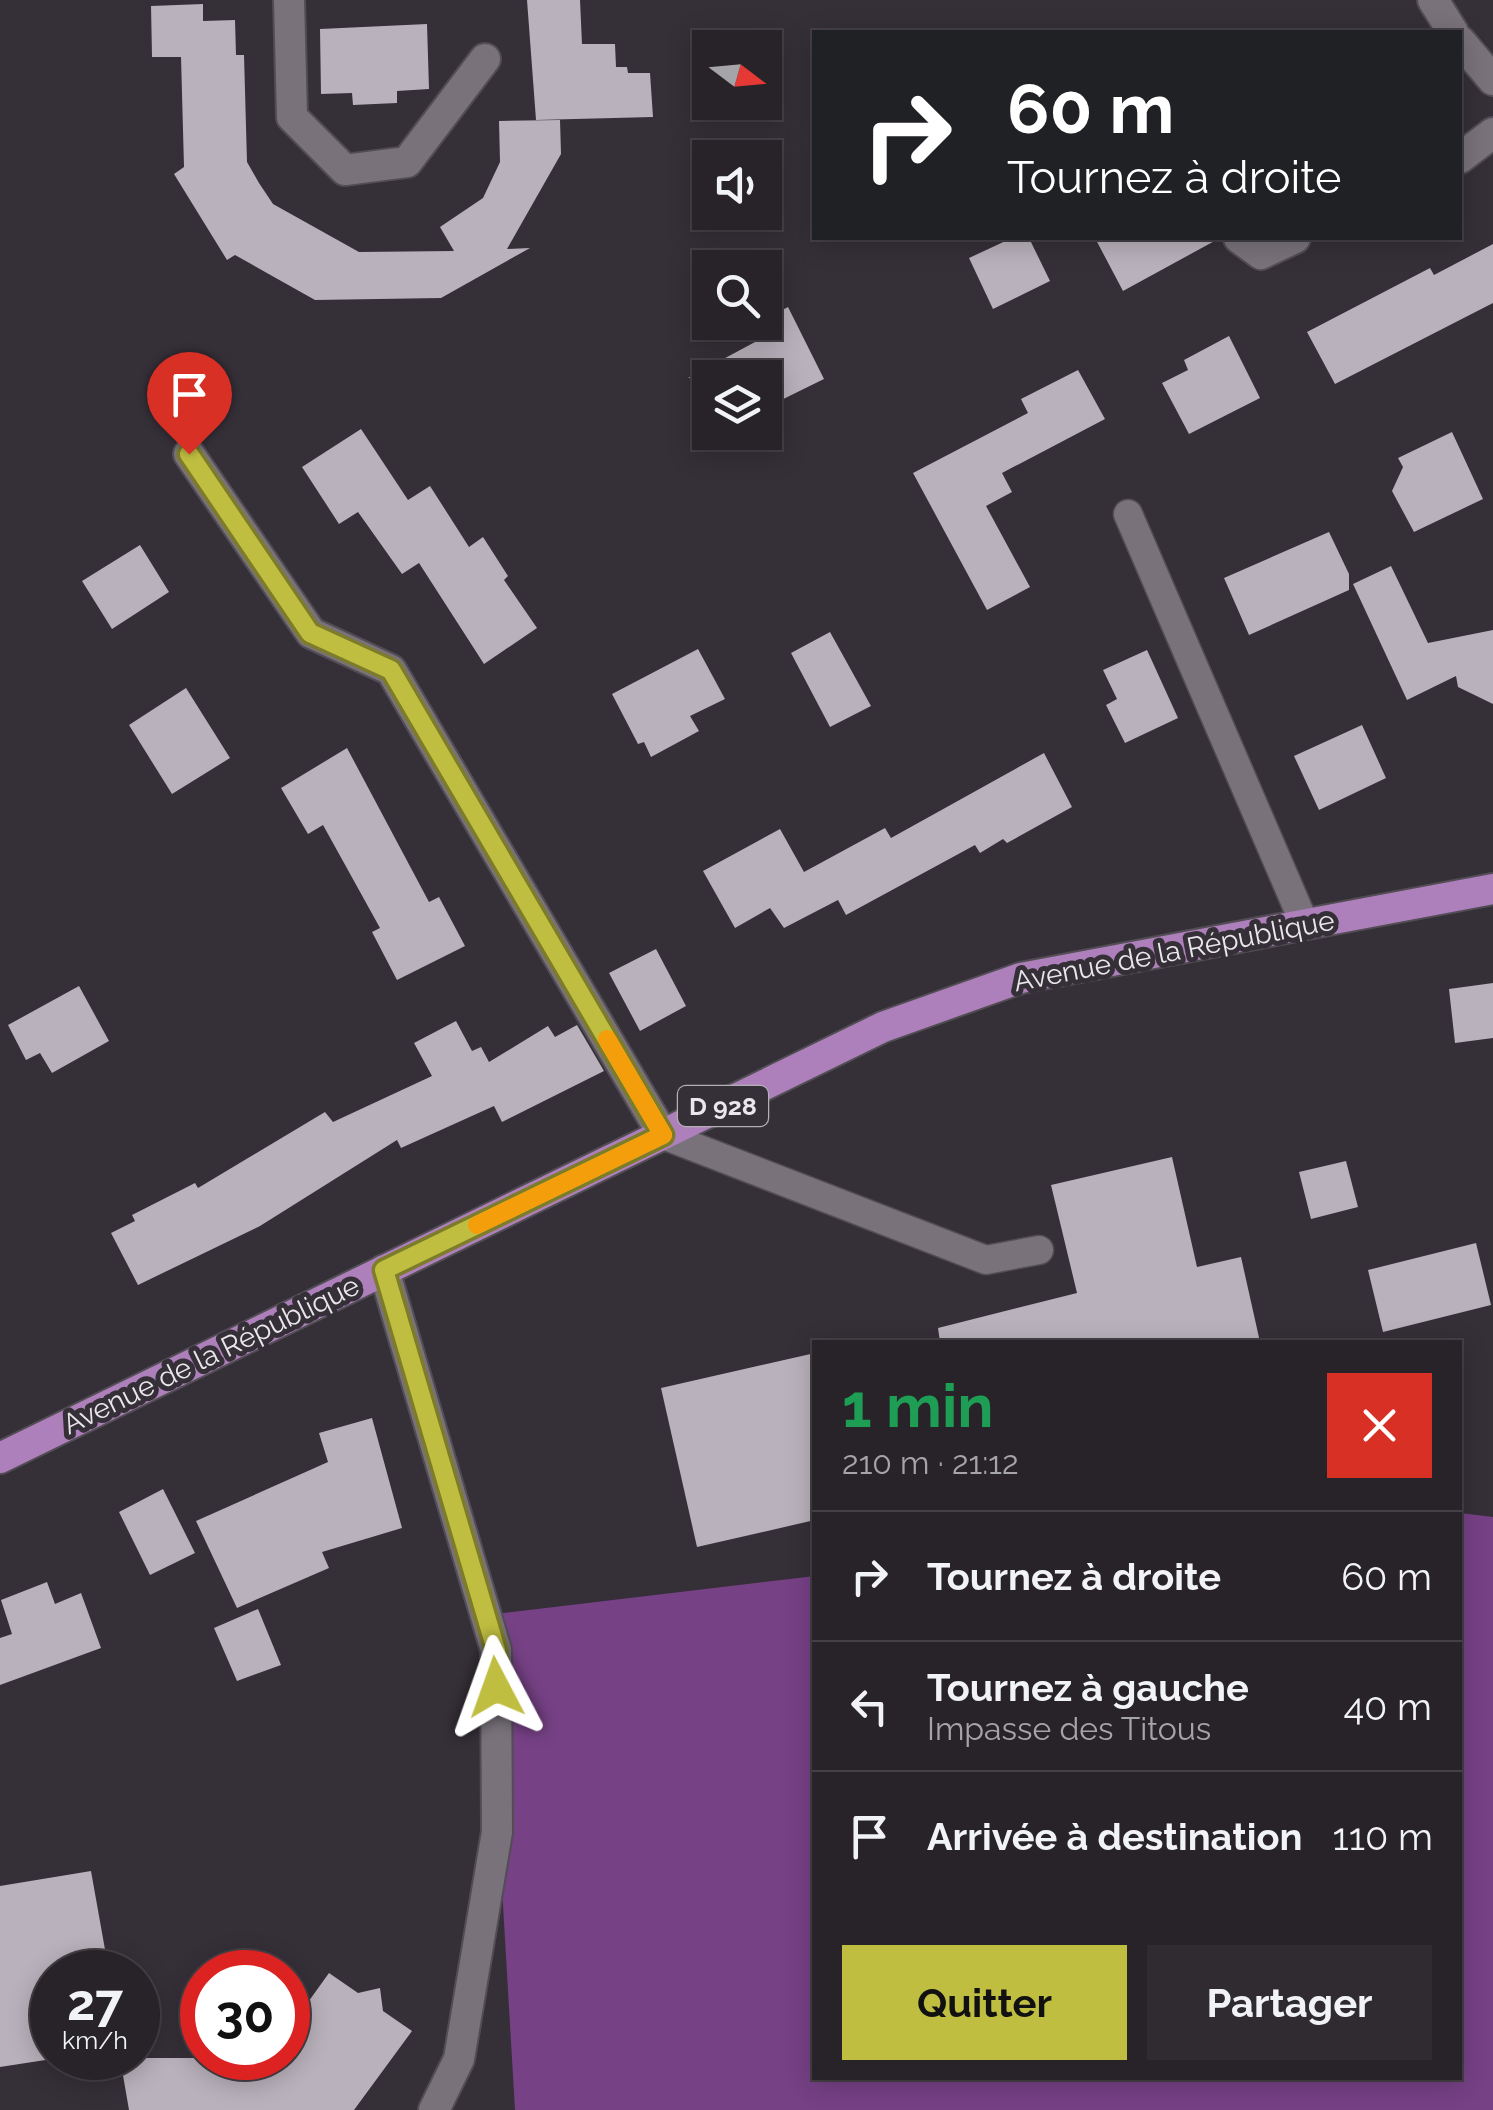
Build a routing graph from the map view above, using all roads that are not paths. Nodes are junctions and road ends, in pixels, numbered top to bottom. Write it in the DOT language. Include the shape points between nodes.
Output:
graph roads {
  1 [pos="290,0"];
  2 [pos="1433,0"];
  3 [pos="1452,30"];
  4 [pos="1462,42"];
  5 [pos="485,59"];
  6 [pos="1493,80"];
  7 [pos="1493,133"];
  8 [pos="1462,156"];
  9 [pos="1242,240"];
  10 [pos="1291,240"];
  11 [pos="189,454"];
  12 [pos="1128,514"];
  13 [pos="1493,889"];
  14 [pos="1305,926"];
  15 [pos="663,1135"];
  16 [pos="1040,1250"];
  17 [pos="384,1270"];
  18 [pos="3,1450"];
  19 [pos="434,2110"];
  1 -- 5 [label="street" via="292,117 344,170 407,162"];
  2 -- 3 [label="street"];
  4 -- 6 [label="street"];
  7 -- 8 [label="street"];
  9 -- 10 [label="street" via="1260,254"];
  11 -- 15 [label="street" via="310,633 391,670"];
  12 -- 14 [label="lane"];
  13 -- 14 [label="main road, Avenue de la République / D 928"];
  14 -- 15 [label="main road, Avenue de la République / D 928" via="1021,978 882,1027"];
  15 -- 16 [label="lane" via="986,1260"];
  15 -- 17 [label="main road, Avenue de la République / D 928"];
  17 -- 18 [label="main road, Avenue de la République / D 928"];
  17 -- 19 [label="street" via="496,1650 497,1832 460,2058"];
}
